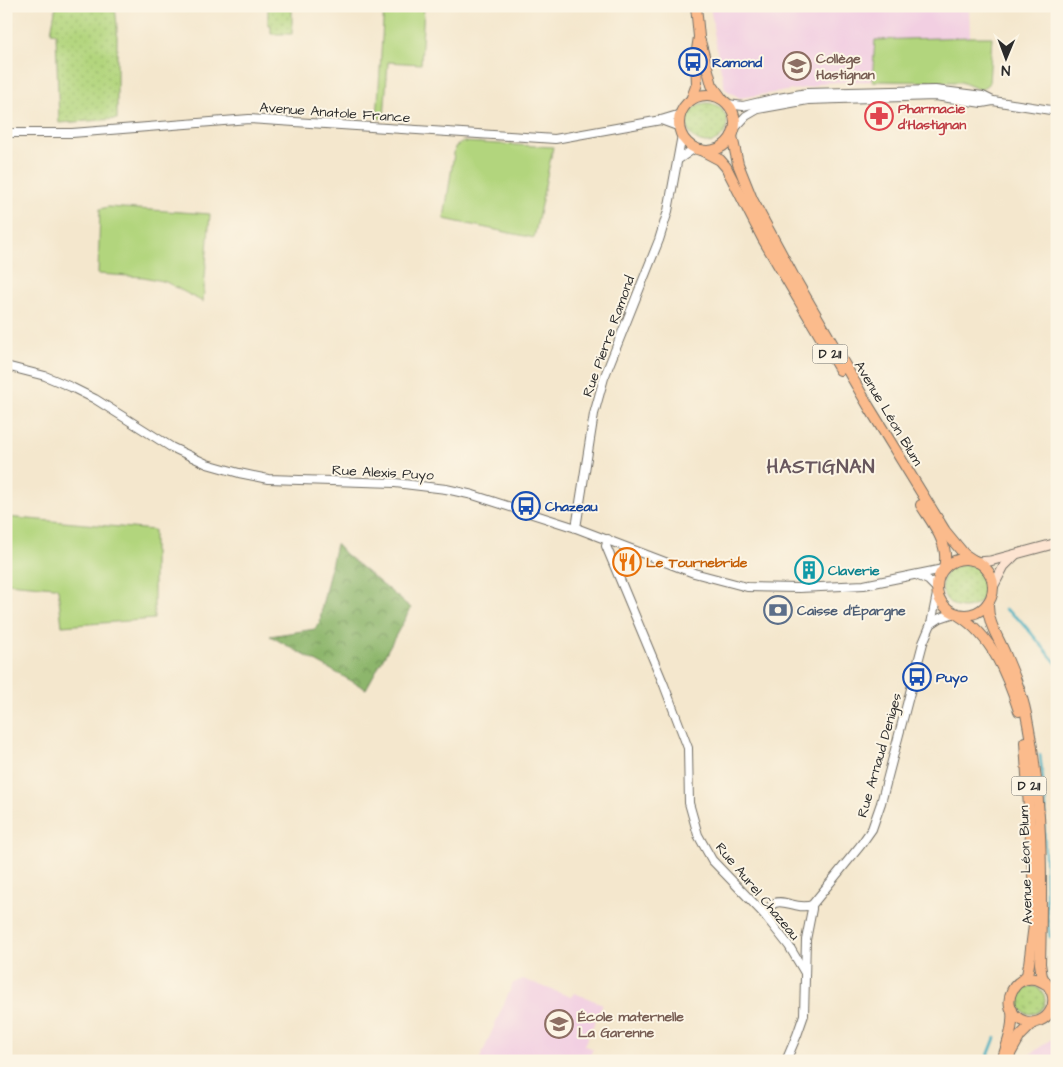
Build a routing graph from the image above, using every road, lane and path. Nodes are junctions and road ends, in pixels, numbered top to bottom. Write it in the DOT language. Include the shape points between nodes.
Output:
graph roads {
  1 [pos="696,6"];
  2 [pos="699,37"];
  3 [pos="691,100"];
  4 [pos="993,101"];
  5 [pos="725,102"];
  6 [pos="1057,111"];
  7 [pos="681,114"];
  8 [pos="660,120"];
  9 [pos="681,131"];
  10 [pos="733,132"];
  11 [pos="6,133"];
  12 [pos="698,149"];
  13 [pos="679,158"];
  14 [pos="6,366"];
  15 [pos="576,528"];
  16 [pos="608,539"];
  17 [pos="1057,543"];
  18 [pos="1015,555"];
  19 [pos="975,561"];
  20 [pos="944,569"];
  21 [pos="916,575"];
  22 [pos="993,587"];
  23 [pos="937,592"];
  24 [pos="988,603"];
  25 [pos="957,614"];
  26 [pos="931,624"];
  27 [pos="812,905"];
  28 [pos="763,913"];
  29 [pos="805,973"];
  30 [pos="1021,981"];
  31 [pos="1046,984"];
  32 [pos="1012,1010"];
  33 [pos="1034,1022"];
  34 [pos="786,1061"];
  35 [pos="1002,1061"];
  36 [pos="1006,1061"];
  1 -- 2 [label="main road"];
  2 -- 3 [label="main road" via="697,84"];
  2 -- 5 [label="main road" via="712,85"];
  3 -- 5 [label="main road" via="706,95"];
  3 -- 7 [label="main road"];
  4 -- 5 [label="street" via="951,91 918,90 807,93 743,106"];
  4 -- 6 [label="street"];
  4 -- 10 [label="street" via="982,103 935,96 808,100 758,109 746,116"];
  5 -- 10 [label="main road" via="733,112"];
  7 -- 8 [label="street, Avenue Anatole France"];
  7 -- 9 [label="main road"];
  8 -- 9 [label="street, Avenue Anatole France"];
  8 -- 11 [label="street, Avenue Anatole France" via="555,138 249,119 72,133"];
  9 -- 12 [label="main road" via="688,144"];
  9 -- 13 [label="street, Rue Pierre Ramond"];
  10 -- 12 [label="main road" via="727,143 719,148 710,151"];
  10 -- 19 [label="main road, Avenue Léon Blum / D 211" via="738,164 752,199 794,277 945,531 964,554"];
  12 -- 13 [label="street"];
  12 -- 20 [label="main road, Avenue Léon Blum / D 211" via="720,160 726,167 811,321 943,540"];
  13 -- 15 [label="street, Rue Pierre Ramond" via="659,240 604,378 592,426"];
  14 -- 15 [label="street, Rue Alexis Puyo" via="45,376 70,387 171,447 231,471 268,479 395,483 446,489"];
  15 -- 16 [label="street, Rue Alexis Puyo"];
  16 -- 21 [label="street, Rue Alexis Puyo" via="694,573 747,587 864,585"];
  16 -- 28 [label="street, Rue Aurel Chazeau" via="606,546 688,748 690,802 698,834 712,860"];
  17 -- 18 [label="main road"];
  18 -- 19 [label="main road"];
  18 -- 22 [label="main road" via="1004,566"];
  19 -- 20 [label="main road" via="957,560"];
  19 -- 22 [label="main road" via="989,572"];
  20 -- 21 [label="street, Rue Alexis Puyo"];
  20 -- 23 [label="main road" via="937,582"];
  21 -- 23 [label="street" via="928,580"];
  22 -- 24 [label="main road"];
  23 -- 25 [label="main road" via="947,609"];
  23 -- 26 [label="street, Rue Arnaud Deniges"];
  24 -- 25 [label="main road" via="975,613"];
  24 -- 31 [label="main road, Avenue Léon Blum / D 211" via="990,622 1018,684 1032,746 1042,885 1040,964"];
  25 -- 26 [label="street"];
  25 -- 30 [label="main road, Avenue Léon Blum / D 211" via="980,633 1002,666 1019,712 1026,745 1034,925 1027,974"];
  26 -- 27 [label="street, Rue Arnaud Deniges" via="872,829"];
  27 -- 28 [label="street" via="797,907 780,902"];
  27 -- 29 [label="street, Rue Arnaud Deniges"];
  28 -- 29 [label="street, Rue Aurel Chazeau"];
  29 -- 34 [label="street" via="804,1015"];
  30 -- 31 [label="main road" via="1034,978"];
  30 -- 32 [label="main road" via="1009,997"];
  31 -- 33 [label="main road" via="1054,998 1052,1010 1045,1018"];
  32 -- 33 [label="main road" via="1021,1020"];
  32 -- 35 [label="main road" via="1012,1026"];
  33 -- 36 [label="main road" via="1020,1036"];
}
